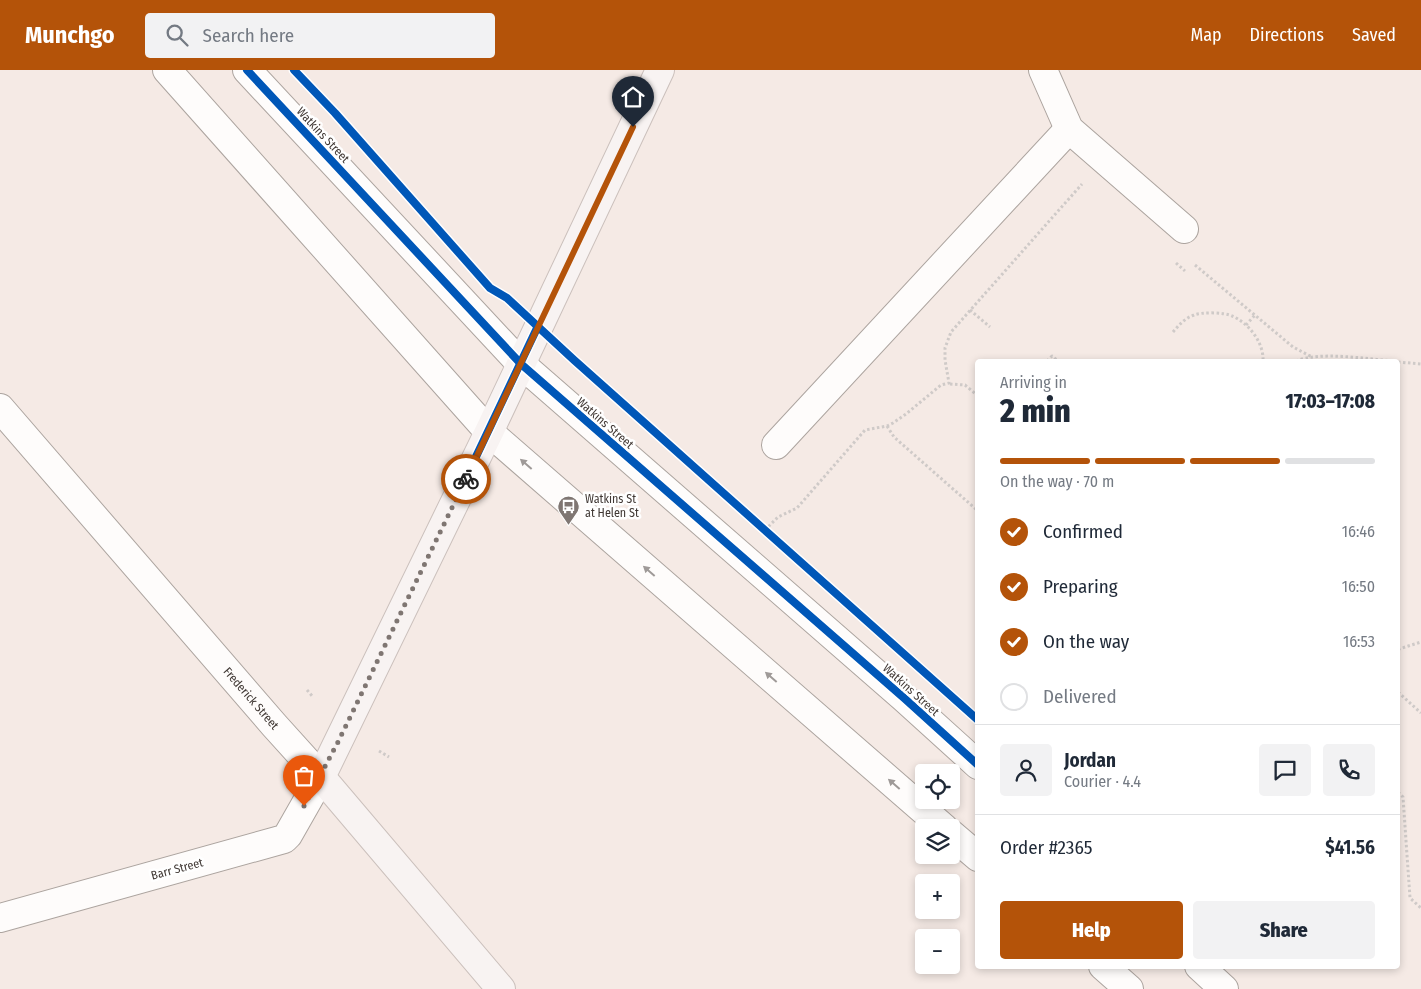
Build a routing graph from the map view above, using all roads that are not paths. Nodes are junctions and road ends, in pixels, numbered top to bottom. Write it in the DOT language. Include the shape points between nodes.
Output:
graph roads {
  1 [pos="167,70"];
  2 [pos="247,70"];
  3 [pos="660,70"];
  4 [pos="1046,77"];
  5 [pos="1069,129"];
  6 [pos="1184,229"];
  7 [pos="521,364"];
  8 [pos="0,408"];
  9 [pos="489,432"];
  10 [pos="776,445"];
  11 [pos="975,762"];
  12 [pos="321,777"];
  13 [pos="934,819"];
  14 [pos="960,842"];
  15 [pos="975,854"];
  16 [pos="0,918"];
  17 [pos="1107,969"];
  18 [pos="1202,969"];
  19 [pos="501,989"];
  20 [pos="1130,989"];
  21 [pos="1224,989"];
  1 -- 9 [label="street"];
  2 -- 7 [label="street, Watkins Street"];
  3 -- 7 [label="main road"];
  4 -- 5 [label="street"];
  5 -- 6 [label="street"];
  5 -- 10 [label="street"];
  7 -- 9 [label="main road"];
  7 -- 11 [label="street, Watkins Street"];
  8 -- 12 [label="street, Frederick Street"];
  9 -- 12 [label="main road"];
  13 -- 9 [label="street, one-way"];
  12 -- 16 [label="street, Barr Street" via="284,840"];
  12 -- 19 [label="main road, Frederick Street"];
  14 -- 15 [label="street"];
  17 -- 20 [label="street"];
  18 -- 21 [label="street"];
}
